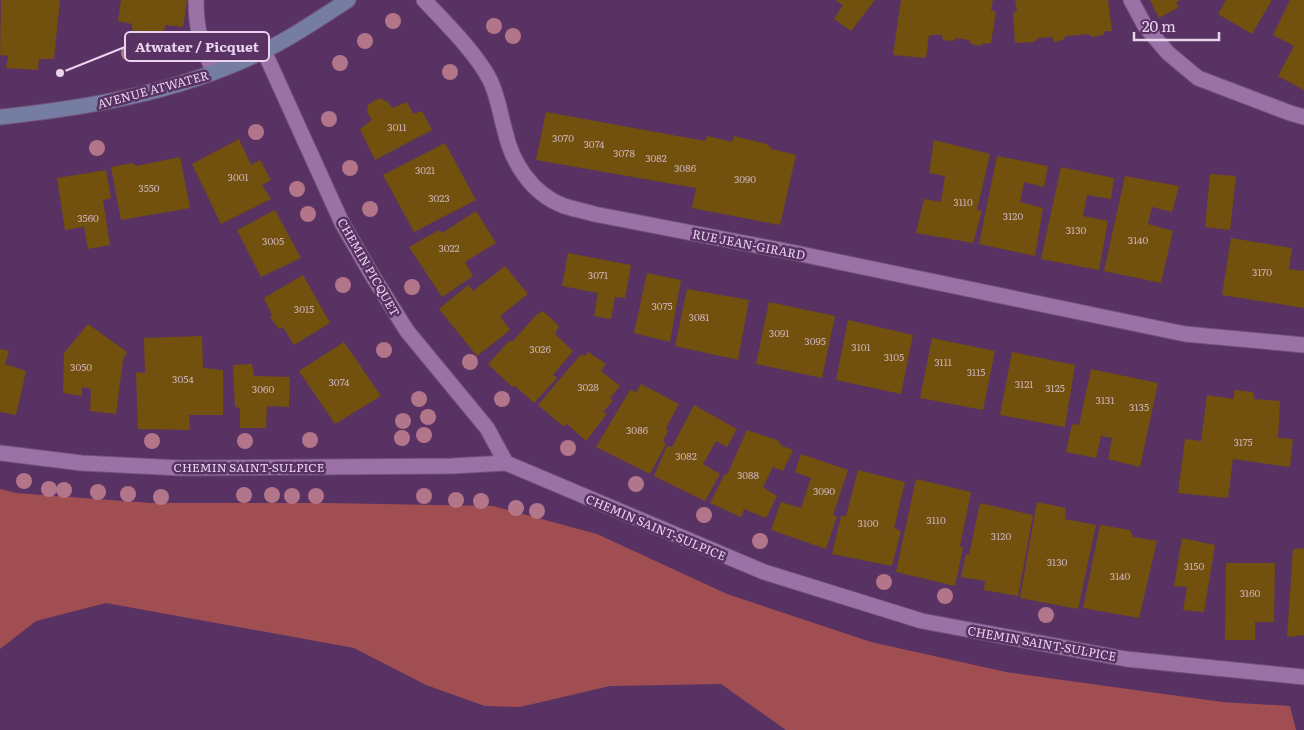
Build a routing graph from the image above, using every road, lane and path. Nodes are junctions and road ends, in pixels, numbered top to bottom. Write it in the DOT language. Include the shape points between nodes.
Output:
graph roads {
  1 [pos="196,0"];
  2 [pos="348,0"];
  3 [pos="424,0"];
  4 [pos="1131,0"];
  5 [pos="264,51"];
  6 [pos="214,72"];
  7 [pos="0,117"];
  8 [pos="1304,117"];
  9 [pos="1304,345"];
  10 [pos="0,453"];
  11 [pos="506,464"];
  12 [pos="1304,677"];
  1 -- 6 [label="street" via="199,36"];
  2 -- 5 [label="main road, AVENUE ATWATER"];
  3 -- 9 [label="street, RUE JEAN-GIRARD" via="478,60 490,79 512,155 524,175 541,193 562,205 1185,334"];
  4 -- 8 [label="street" via="1145,26 1168,53 1198,78"];
  5 -- 6 [label="main road, AVENUE ATWATER"];
  5 -- 11 [label="street, CHEMIN PICQUET" via="342,223 372,275 407,331 487,428"];
  6 -- 7 [label="main road, AVENUE ATWATER" via="112,101"];
  10 -- 11 [label="street, CHEMIN SAINT-SULPICE" via="81,463 180,468"];
  11 -- 12 [label="street, CHEMIN SAINT-SULPICE" via="764,572 922,621 1126,659"];
}
